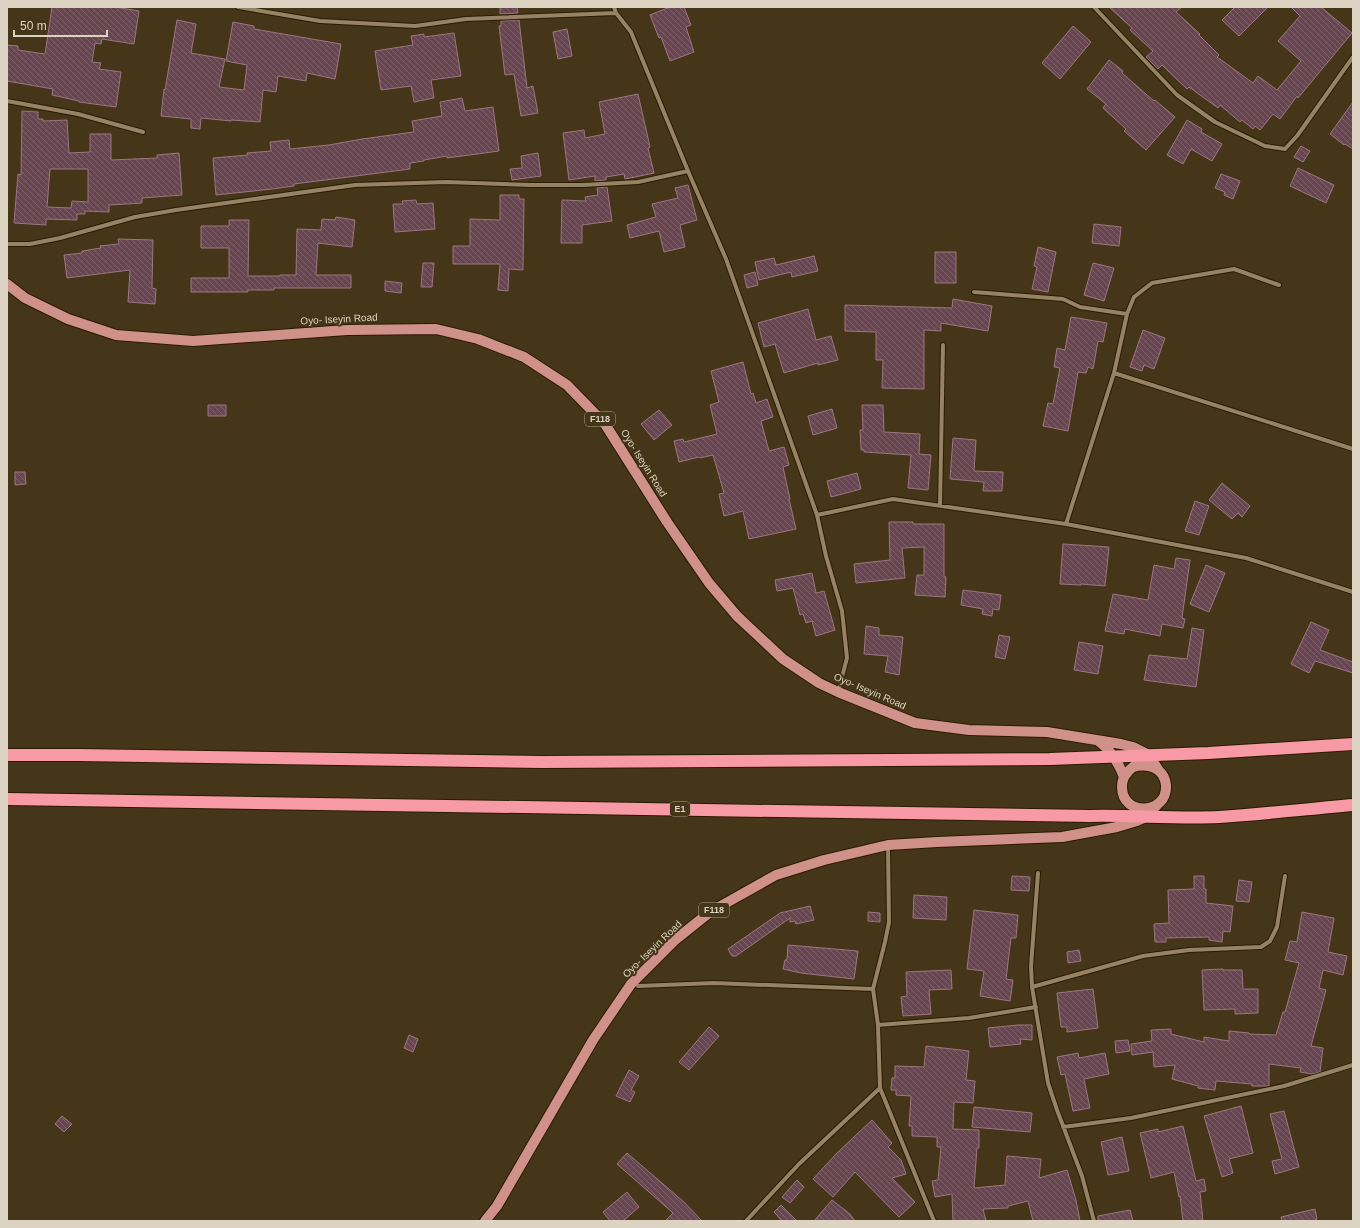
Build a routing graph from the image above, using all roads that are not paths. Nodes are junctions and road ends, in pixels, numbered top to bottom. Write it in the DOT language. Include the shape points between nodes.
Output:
graph roads {
  1 [pos="238,7"];
  2 [pos="614,7"];
  3 [pos="1094,7"];
  4 [pos="616,13"];
  5 [pos="1353,57"];
  6 [pos="7,101"];
  7 [pos="143,132"];
  8 [pos="688,171"];
  9 [pos="7,244"];
  10 [pos="7,284"];
  11 [pos="1279,285"];
  12 [pos="974,292"];
  13 [pos="1127,314"];
  14 [pos="943,344"];
  15 [pos="1114,373"];
  16 [pos="1353,449"];
  17 [pos="940,506"];
  18 [pos="817,514"];
  19 [pos="1066,524"];
  20 [pos="1353,592"];
  21 [pos="838,692"];
  22 [pos="1097,740"];
  23 [pos="1353,744"];
  24 [pos="7,755"];
  25 [pos="1149,755"];
  26 [pos="1114,756"];
  27 [pos="1133,767"];
  28 [pos="1159,771"];
  29 [pos="1124,777"];
  30 [pos="1125,798"];
  31 [pos="7,799"];
  32 [pos="1158,804"];
  33 [pos="1353,804"];
  34 [pos="1136,808"];
  35 [pos="1117,816"];
  36 [pos="1144,818"];
  37 [pos="1090,832"];
  38 [pos="888,845"];
  39 [pos="1038,873"];
  40 [pos="1285,876"];
  41 [pos="638,986"];
  42 [pos="1032,987"];
  43 [pos="873,989"];
  44 [pos="1036,1006"];
  45 [pos="878,1025"];
  46 [pos="1353,1065"];
  47 [pos="880,1088"];
  48 [pos="1063,1127"];
  49 [pos="486,1221"];
  50 [pos="746,1221"];
  51 [pos="934,1221"];
  52 [pos="1094,1221"];
  1 -- 4 [label="street" via="320,21 414,26 466,19"];
  2 -- 4 [label="street"];
  3 -- 5 [label="street" via="1176,95 1215,122 1265,146 1285,149"];
  4 -- 8 [label="street" via="631,32"];
  6 -- 7 [label="street" via="78,114"];
  8 -- 9 [label="street" via="638,182 583,185 446,182 355,185 176,210 60,238 30,244"];
  8 -- 18 [label="street" via="726,259"];
  10 -- 21 [label="main road, Oyo- Iseyin Road / F118" via="25,298 68,319 116,335 193,341 347,330 436,329 478,339 524,357 567,385 605,424 667,522 705,577 737,616 783,659 819,683"];
  11 -- 13 [label="street" via="1234,269 1152,282 1134,297"];
  12 -- 13 [label="street" via="1063,299 1080,307"];
  13 -- 15 [label="street"];
  14 -- 17 [label="street"];
  15 -- 16 [label="street"];
  15 -- 19 [label="street"];
  17 -- 18 [label="street" via="893,499"];
  17 -- 19 [label="street"];
  18 -- 21 [label="street" via="842,611 847,658"];
  19 -- 20 [label="street" via="1246,558"];
  21 -- 22 [label="main road, Oyo- Iseyin Road / F118" via="915,723 969,730 1047,732"];
  22 -- 25 [label="main road, Oyo- Iseyin Road" via="1134,747"];
  22 -- 26 [label="main road"];
  23 -- 25 [label="highway"];
  24 -- 26 [label="highway" via="542,762 1050,759"];
  25 -- 26 [label="highway"];
  25 -- 27 [label="main road"];
  25 -- 28 [label="main road"];
  26 -- 29 [label="main road"];
  27 -- 28 [label="main road" via="1147,765"];
  27 -- 29 [label="main road"];
  28 -- 32 [label="main road" via="1166,784 1163,798"];
  29 -- 30 [label="main road" via="1122,791"];
  30 -- 34 [label="main road"];
  30 -- 35 [label="main road"];
  31 -- 35 [label="highway, E1"];
  32 -- 34 [label="main road" via="1151,808"];
  32 -- 36 [label="main road"];
  33 -- 36 [label="highway, E1" via="1219,817"];
  34 -- 36 [label="main road"];
  35 -- 36 [label="highway, E1"];
  35 -- 37 [label="main road"];
  36 -- 37 [label="main road, Oyo- Iseyin Road"];
  37 -- 38 [label="main road, Oyo- Iseyin Road / F118" via="1062,837"];
  38 -- 43 [label="street" via="889,922"];
  38 -- 49 [label="main road, Oyo- Iseyin Road / F118" via="824,860 776,875 710,912 675,940 631,984 593,1040"];
  39 -- 42 [label="street" via="1030,966"];
  40 -- 42 [label="street" via="1277,927 1270,941 1261,947 1189,950 1144,956"];
  41 -- 43 [label="street" via="714,983"];
  42 -- 44 [label="street"];
  43 -- 45 [label="street"];
  44 -- 45 [label="street" via="969,1018"];
  44 -- 48 [label="street" via="1048,1083"];
  45 -- 47 [label="street"];
  46 -- 48 [label="street" via="1284,1086 1130,1118"];
  47 -- 50 [label="street" via="799,1164"];
  47 -- 51 [label="street"];
  48 -- 52 [label="street" via="1082,1176"];
}
